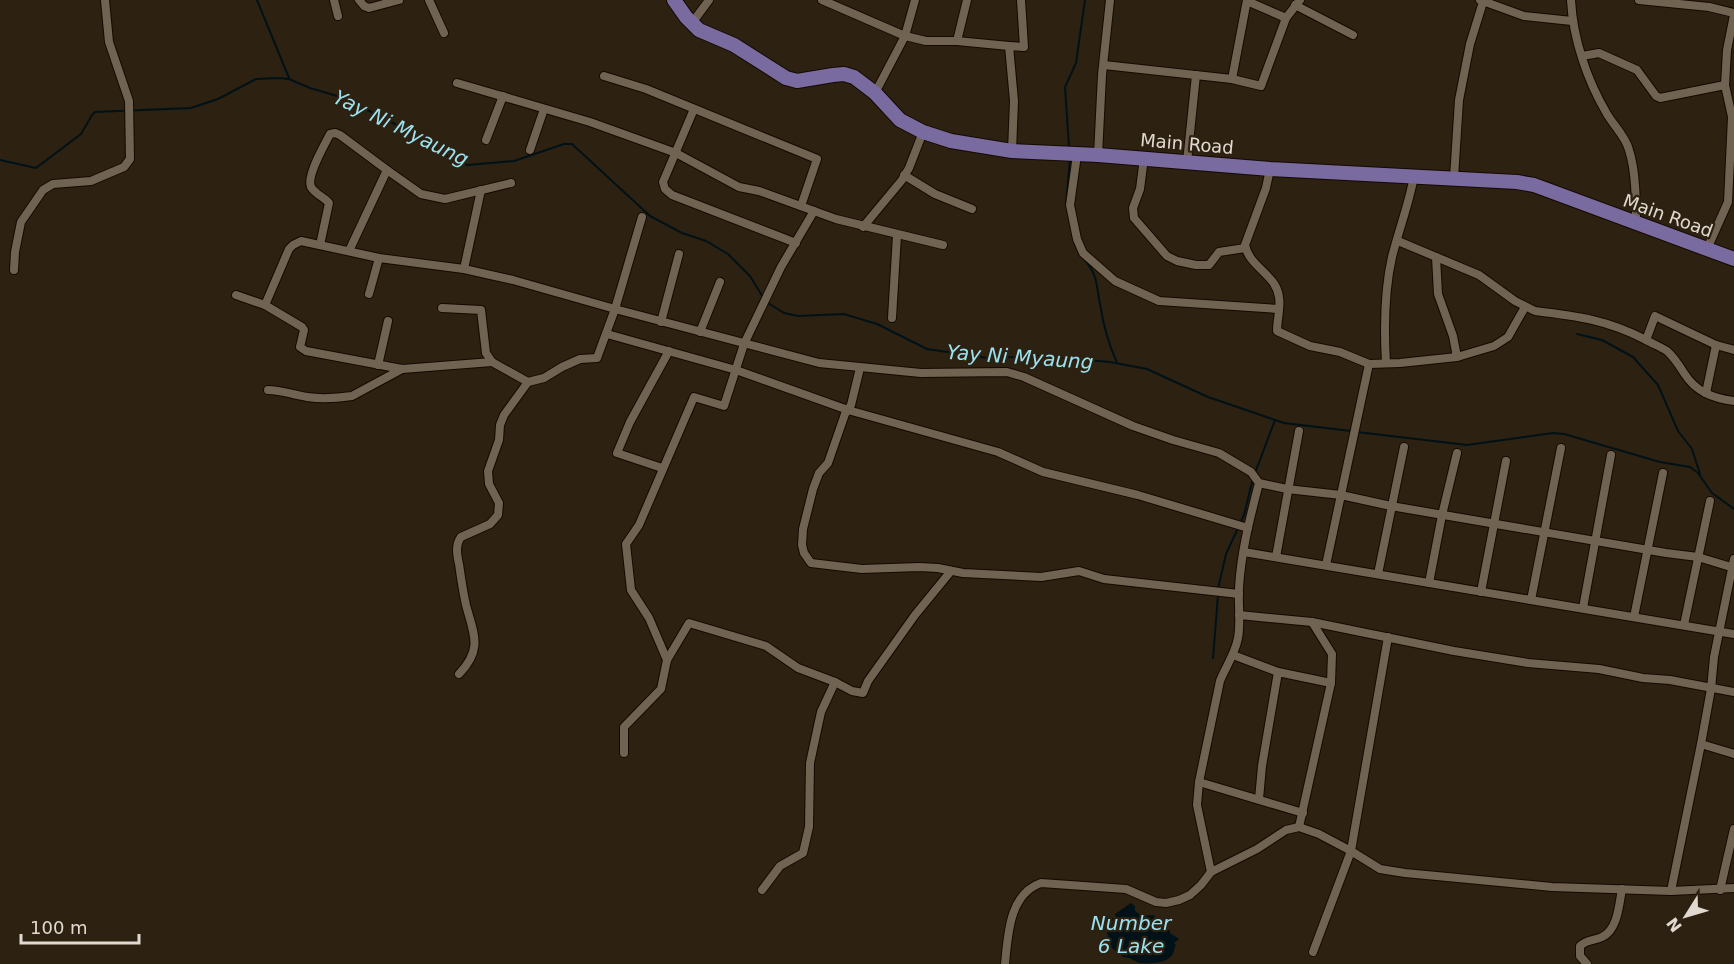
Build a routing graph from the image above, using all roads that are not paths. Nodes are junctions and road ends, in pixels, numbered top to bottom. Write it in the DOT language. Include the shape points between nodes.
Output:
graph roads {
  1 [pos="105,0"];
  2 [pos="334,0"];
  3 [pos="359,0"];
  4 [pos="399,0"];
  5 [pos="429,0"];
  6 [pos="674,0"];
  7 [pos="709,0"];
  8 [pos="822,0"];
  9 [pos="915,0"];
  10 [pos="967,0"];
  11 [pos="1021,0"];
  12 [pos="1110,0"];
  13 [pos="1247,0"];
  14 [pos="1572,0"];
  15 [pos="1639,0"];
  16 [pos="1481,1"];
  17 [pos="1298,2"];
  18 [pos="1734,14"];
  19 [pos="338,16"];
  20 [pos="1286,18"];
  21 [pos="1572,21"];
  22 [pos="692,23"];
  23 [pos="444,33"];
  24 [pos="1353,35"];
  25 [pos="905,36"];
  26 [pos="957,41"];
  27 [pos="1009,46"];
  28 [pos="1582,56"];
  29 [pos="1104,65"];
  30 [pos="1196,75"];
  31 [pos="604,76"];
  32 [pos="1232,79"];
  33 [pos="457,83"];
  34 [pos="1725,85"];
  35 [pos="875,93"];
  36 [pos="502,96"];
  37 [pos="544,109"];
  38 [pos="694,109"];
  39 [pos="1733,117"];
  40 [pos="923,132"];
  41 [pos="486,140"];
  42 [pos="530,150"];
  43 [pos="1012,151"];
  44 [pos="676,153"];
  45 [pos="1098,154"];
  46 [pos="1077,155"];
  47 [pos="1144,158"];
  48 [pos="1186,162"];
  49 [pos="1270,169"];
  50 [pos="387,170"];
  51 [pos="904,175"];
  52 [pos="1414,176"];
  53 [pos="1454,178"];
  54 [pos="511,183"];
  55 [pos="481,190"];
  56 [pos="1731,202"];
  57 [pos="801,206"];
  58 [pos="972,209"];
  59 [pos="814,211"];
  60 [pos="642,217"];
  61 [pos="1636,224"];
  62 [pos="863,227"];
  63 [pos="897,235"];
  64 [pos="1398,241"];
  65 [pos="796,243"];
  66 [pos="320,245"];
  67 [pos="943,245"];
  68 [pos="1245,248"];
  69 [pos="1707,249"];
  70 [pos="349,251"];
  71 [pos="679,254"];
  72 [pos="1436,257"];
  73 [pos="379,258"];
  74 [pos="1734,259"];
  75 [pos="464,269"];
  76 [pos="14,270"];
  77 [pos="720,282"];
  78 [pos="369,294"];
  79 [pos="236,295"];
  80 [pos="265,305"];
  81 [pos="1525,307"];
  82 [pos="442,308"];
  83 [pos="615,309"];
  84 [pos="1278,309"];
  85 [pos="892,318"];
  86 [pos="388,321"];
  87 [pos="661,322"];
  88 [pos="700,332"];
  89 [pos="607,333"];
  90 [pos="1646,340"];
  91 [pos="744,344"];
  92 [pos="1716,345"];
  93 [pos="1734,350"];
  94 [pos="669,351"];
  95 [pos="1457,357"];
  96 [pos="492,362"];
  97 [pos="1386,363"];
  98 [pos="1369,364"];
  99 [pos="378,365"];
  100 [pos="860,368"];
  101 [pos="402,369"];
  102 [pos="736,370"];
  103 [pos="528,382"];
  104 [pos="268,390"];
  105 [pos="1706,393"];
  106 [pos="1734,398"];
  107 [pos="848,410"];
  108 [pos="1299,431"];
  109 [pos="1404,447"];
  110 [pos="1561,448"];
  111 [pos="1457,453"];
  112 [pos="1611,455"];
  113 [pos="1506,461"];
  114 [pos="662,468"];
  115 [pos="1663,473"];
  116 [pos="1259,483"];
  117 [pos="1287,489"];
  118 [pos="1341,495"];
  119 [pos="1710,501"];
  120 [pos="1391,506"];
  121 [pos="1442,515"];
  122 [pos="1494,523"];
  123 [pos="1248,528"];
  124 [pos="1545,532"];
  125 [pos="1596,540"];
  126 [pos="1647,550"];
  127 [pos="1244,552"];
  128 [pos="1276,557"];
  129 [pos="1698,557"];
  130 [pos="1326,565"];
  131 [pos="1733,565"];
  132 [pos="951,571"];
  133 [pos="1378,574"];
  134 [pos="1430,583"];
  135 [pos="1481,592"];
  136 [pos="1239,594"];
  137 [pos="1531,600"];
  138 [pos="1583,608"];
  139 [pos="1239,615"];
  140 [pos="1634,617"];
  141 [pos="1312,622"];
  142 [pos="1684,625"];
  143 [pos="1719,631"];
  144 [pos="1734,634"];
  145 [pos="1388,637"];
  146 [pos="1233,655"];
  147 [pos="667,660"];
  148 [pos="1278,672"];
  149 [pos="459,674"];
  150 [pos="834,682"];
  151 [pos="1331,683"];
  152 [pos="1711,688"];
  153 [pos="1734,692"];
  154 [pos="1701,744"];
  155 [pos="624,753"];
  156 [pos="1734,754"];
  157 [pos="1199,782"];
  158 [pos="1259,799"];
  159 [pos="1303,813"];
  160 [pos="1299,827"];
  161 [pos="1734,829"];
  162 [pos="1351,850"];
  163 [pos="1211,872"];
  164 [pos="1734,888"];
  165 [pos="1622,889"];
  166 [pos="762,890"];
  167 [pos="1720,890"];
  168 [pos="1671,891"];
  169 [pos="1313,952"];
  170 [pos="1005,964"];
  171 [pos="1587,964"];
  1 -- 76 [label="street" via="109,42 129,101 130,159 124,167 91,181 53,184 43,190 21,222"];
  2 -- 19 [label="street"];
  3 -- 4 [label="street" via="369,8"];
  5 -- 23 [label="street"];
  6 -- 22 [label="main road, Main Road"];
  7 -- 22 [label="street"];
  8 -- 25 [label="street"];
  9 -- 25 [label="street"];
  10 -- 26 [label="street"];
  11 -- 27 [label="street" via="1024,47"];
  12 -- 29 [label="street"];
  13 -- 20 [label="street"];
  13 -- 32 [label="street"];
  14 -- 21 [label="street"];
  15 -- 18 [label="street" via="1708,7"];
  16 -- 21 [label="street" via="1524,16"];
  16 -- 53 [label="street" via="1459,100"];
  17 -- 20 [label="street"];
  17 -- 24 [label="street"];
  18 -- 34 [label="street"];
  20 -- 32 [label="street" via="1261,86"];
  21 -- 28 [label="street"];
  22 -- 35 [label="main road, Main Road" via="786,78 806,81 844,74"];
  25 -- 26 [label="street"];
  25 -- 35 [label="street"];
  26 -- 27 [label="street"];
  27 -- 43 [label="street" via="1014,101"];
  28 -- 34 [label="street" via="1599,53 1637,70 1660,98"];
  28 -- 61 [label="street" via="1597,96 1630,151"];
  29 -- 30 [label="street"];
  29 -- 45 [label="street"];
  30 -- 32 [label="street"];
  30 -- 48 [label="street"];
  31 -- 38 [label="street"];
  33 -- 36 [label="street"];
  34 -- 39 [label="street"];
  35 -- 40 [label="main road, Main Road" via="900,120"];
  36 -- 37 [label="street"];
  36 -- 41 [label="street"];
  37 -- 42 [label="street"];
  37 -- 44 [label="street"];
  38 -- 44 [label="street"];
  38 -- 57 [label="street" via="817,159"];
  39 -- 56 [label="street"];
  40 -- 43 [label="main road, Main Road"];
  40 -- 51 [label="street"];
  43 -- 46 [label="main road, Main Road"];
  44 -- 57 [label="street" via="739,187"];
  44 -- 65 [label="street" via="663,183 672,195"];
  45 -- 46 [label="main road, Main Road"];
  45 -- 47 [label="main road, Main Road"];
  46 -- 84 [label="street" via="1070,205 1077,239 1083,253 1114,281 1159,301"];
  47 -- 48 [label="main road, Main Road"];
  47 -- 68 [label="street" via="1134,218 1167,256 1209,266 1220,252"];
  48 -- 49 [label="main road, Main Road"];
  49 -- 52 [label="main road, Main Road"];
  49 -- 68 [label="street"];
  50 -- 55 [label="street" via="421,194 445,199"];
  50 -- 66 [label="street" via="340,135 330,134 310,182 329,203"];
  50 -- 70 [label="street"];
  51 -- 58 [label="street" via="935,194"];
  51 -- 62 [label="street"];
  52 -- 53 [label="main road, Main Road"];
  52 -- 64 [label="street"];
  53 -- 61 [label="main road, Main Road" via="1534,185"];
  54 -- 55 [label="street"];
  55 -- 75 [label="street"];
  56 -- 69 [label="street"];
  57 -- 59 [label="street"];
  59 -- 62 [label="street"];
  59 -- 65 [label="street"];
  60 -- 83 [label="street"];
  61 -- 69 [label="main road, Main Road"];
  62 -- 63 [label="street"];
  63 -- 67 [label="street"];
  63 -- 85 [label="street"];
  64 -- 72 [label="street"];
  64 -- 97 [label="street" via="1392,256 1384,319"];
  65 -- 91 [label="street"];
  66 -- 70 [label="street"];
  66 -- 80 [label="street" via="301,241 293,244"];
  68 -- 84 [label="street" via="1252,262 1275,286"];
  69 -- 74 [label="main road, Main Road"];
  70 -- 73 [label="street"];
  71 -- 87 [label="street"];
  72 -- 81 [label="street" via="1479,275"];
  72 -- 95 [label="street" via="1438,294"];
  73 -- 75 [label="street"];
  73 -- 78 [label="street"];
  75 -- 83 [label="street"];
  77 -- 88 [label="street"];
  79 -- 80 [label="street"];
  80 -- 99 [label="street" via="302,327 303,350"];
  81 -- 90 [label="street" via="1601,321"];
  81 -- 95 [label="street" via="1501,343"];
  82 -- 96 [label="street" via="482,310 484,348"];
  83 -- 87 [label="street"];
  83 -- 89 [label="street"];
  84 -- 98 [label="street" via="1277,331"];
  86 -- 99 [label="street"];
  87 -- 88 [label="street"];
  88 -- 91 [label="street"];
  89 -- 94 [label="street"];
  89 -- 103 [label="street" via="597,358 580,359"];
  90 -- 92 [label="street" via="1655,316"];
  90 -- 105 [label="street" via="1671,355 1694,386"];
  91 -- 100 [label="street" via="819,363"];
  91 -- 102 [label="street"];
  92 -- 93 [label="street"];
  92 -- 105 [label="street"];
  94 -- 102 [label="street"];
  94 -- 114 [label="street" via="617,453"];
  95 -- 97 [label="street"];
  96 -- 101 [label="street"];
  96 -- 103 [label="street"];
  97 -- 98 [label="street"];
  98 -- 118 [label="street"];
  99 -- 101 [label="street"];
  100 -- 107 [label="street"];
  100 -- 116 [label="street" via="921,373 1007,372 1133,426 1219,453 1251,472"];
  101 -- 104 [label="street" via="343,398"];
  102 -- 107 [label="street"];
  102 -- 114 [label="street" via="724,406 694,397"];
  103 -- 149 [label="street" via="504,416 488,471 489,484 499,503 498,515 490,524 460,537 457,544 475,639 472,658"];
  105 -- 106 [label="street" via="1721,399"];
  107 -- 123 [label="street" via="998,452 1043,472"];
  107 -- 132 [label="street" via="828,463 813,489 803,529 802,545 807,559 811,563 862,569 919,567"];
  108 -- 117 [label="street"];
  109 -- 120 [label="street"];
  110 -- 124 [label="street"];
  111 -- 121 [label="street"];
  112 -- 125 [label="street"];
  113 -- 122 [label="street"];
  114 -- 147 [label="street" via="639,525 626,544 631,590 649,618"];
  115 -- 126 [label="street"];
  116 -- 117 [label="street"];
  116 -- 123 [label="street"];
  117 -- 118 [label="street"];
  117 -- 128 [label="street"];
  118 -- 120 [label="street"];
  118 -- 130 [label="street"];
  119 -- 129 [label="street"];
  120 -- 121 [label="street"];
  120 -- 133 [label="street"];
  121 -- 122 [label="street"];
  121 -- 134 [label="street"];
  122 -- 124 [label="street"];
  122 -- 135 [label="street"];
  123 -- 127 [label="street"];
  124 -- 125 [label="street"];
  124 -- 137 [label="street"];
  125 -- 126 [label="street"];
  125 -- 138 [label="street"];
  126 -- 129 [label="street"];
  126 -- 140 [label="street"];
  127 -- 128 [label="street"];
  127 -- 136 [label="street"];
  128 -- 130 [label="street"];
  129 -- 131 [label="street"];
  129 -- 142 [label="street"];
  130 -- 133 [label="street"];
  131 -- 143 [label="street"];
  132 -- 136 [label="street" via="1041,577 1079,571 1104,579"];
  132 -- 150 [label="street" via="863,693"];
  133 -- 134 [label="street"];
  134 -- 135 [label="street"];
  135 -- 137 [label="street"];
  136 -- 139 [label="street"];
  137 -- 138 [label="street"];
  138 -- 140 [label="street"];
  139 -- 141 [label="street"];
  139 -- 146 [label="street"];
  140 -- 142 [label="street"];
  141 -- 145 [label="street"];
  141 -- 151 [label="street" via="1332,654"];
  142 -- 143 [label="street"];
  143 -- 144 [label="street"];
  143 -- 152 [label="street"];
  145 -- 152 [label="street" via="1528,663 1599,669"];
  145 -- 162 [label="street"];
  146 -- 148 [label="street"];
  146 -- 157 [label="street" via="1221,681"];
  147 -- 150 [label="street" via="689,623 766,646 798,668"];
  147 -- 155 [label="street" via="661,688 624,727"];
  148 -- 151 [label="street"];
  148 -- 158 [label="street"];
  150 -- 166 [label="street" via="821,712 810,763 809,827 803,853 780,866"];
  151 -- 159 [label="street"];
  152 -- 153 [label="street"];
  152 -- 154 [label="street"];
  154 -- 156 [label="street"];
  154 -- 168 [label="street"];
  157 -- 158 [label="street"];
  157 -- 163 [label="street" via="1198,819"];
  158 -- 159 [label="street"];
  159 -- 160 [label="street"];
  160 -- 162 [label="street"];
  160 -- 163 [label="street" via="1286,830"];
  161 -- 167 [label="street"];
  162 -- 165 [label="street" via="1380,868 1405,873 1505,884"];
  162 -- 169 [label="street"];
  163 -- 170 [label="street" via="1190,895 1166,903 1126,890 1041,883 1032,886 1023,893 1008,930"];
  164 -- 167 [label="street"];
  165 -- 168 [label="street"];
  165 -- 171 [label="street" via="1610,931 1580,946 1579,952"];
  167 -- 168 [label="street"];
}
